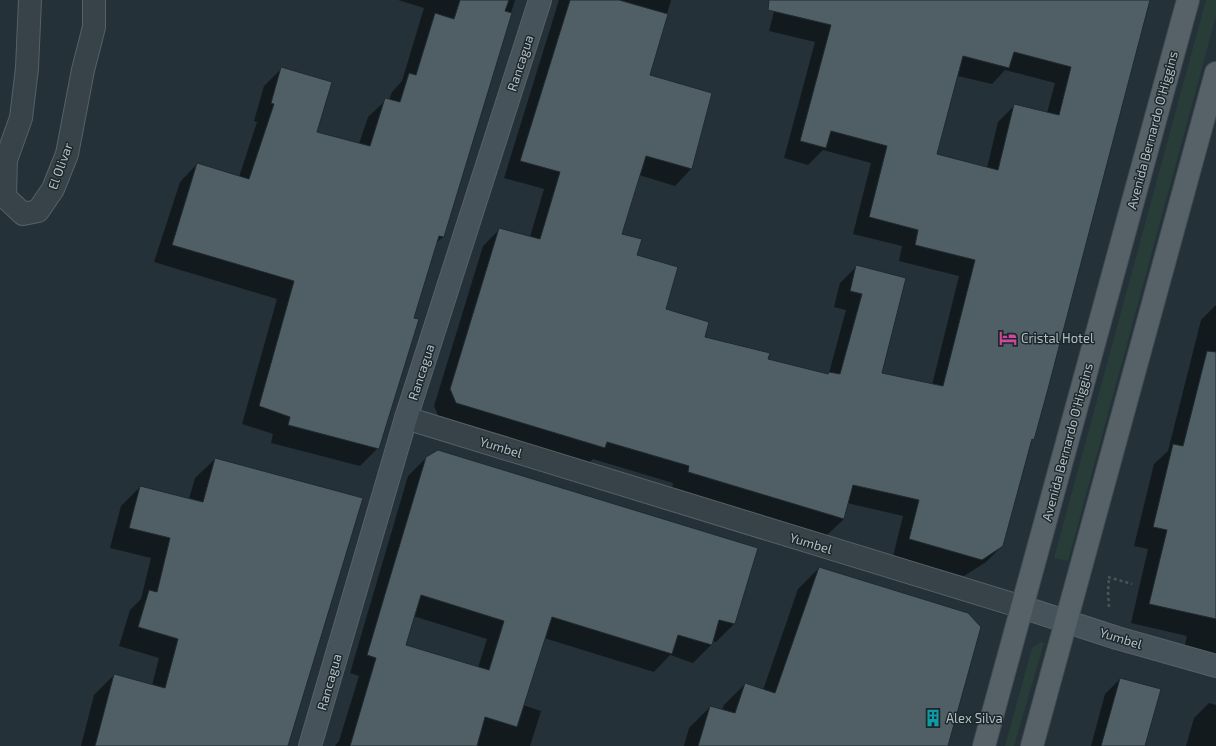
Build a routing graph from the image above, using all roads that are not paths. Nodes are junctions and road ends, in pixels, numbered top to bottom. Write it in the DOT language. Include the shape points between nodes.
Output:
graph roads {
  1 [pos="30,0"];
  2 [pos="94,0"];
  3 [pos="540,0"];
  4 [pos="1188,0"];
  5 [pos="1216,73"];
  6 [pos="406,418"];
  7 [pos="1022,607"];
  8 [pos="1066,621"];
  9 [pos="1216,666"];
  10 [pos="310,746"];
  11 [pos="984,746"];
  12 [pos="1032,746"];
  1 -- 2 [label="street, El Olivar" via="27,68 21,118 6,160 5,198 23,214 38,211 53,189 67,154 94,27"];
  3 -- 6 [label="street, Rancagua"];
  4 -- 7 [label="main road, Avenida Bernardo O'Higgins"];
  5 -- 8 [label="main road"];
  6 -- 7 [label="street, Yumbel"];
  6 -- 10 [label="street, Rancagua"];
  7 -- 8 [label="street, Yumbel"];
  7 -- 11 [label="main road, Avenida Bernardo O'Higgins"];
  8 -- 9 [label="street, Yumbel"];
  8 -- 12 [label="main road"];
}
